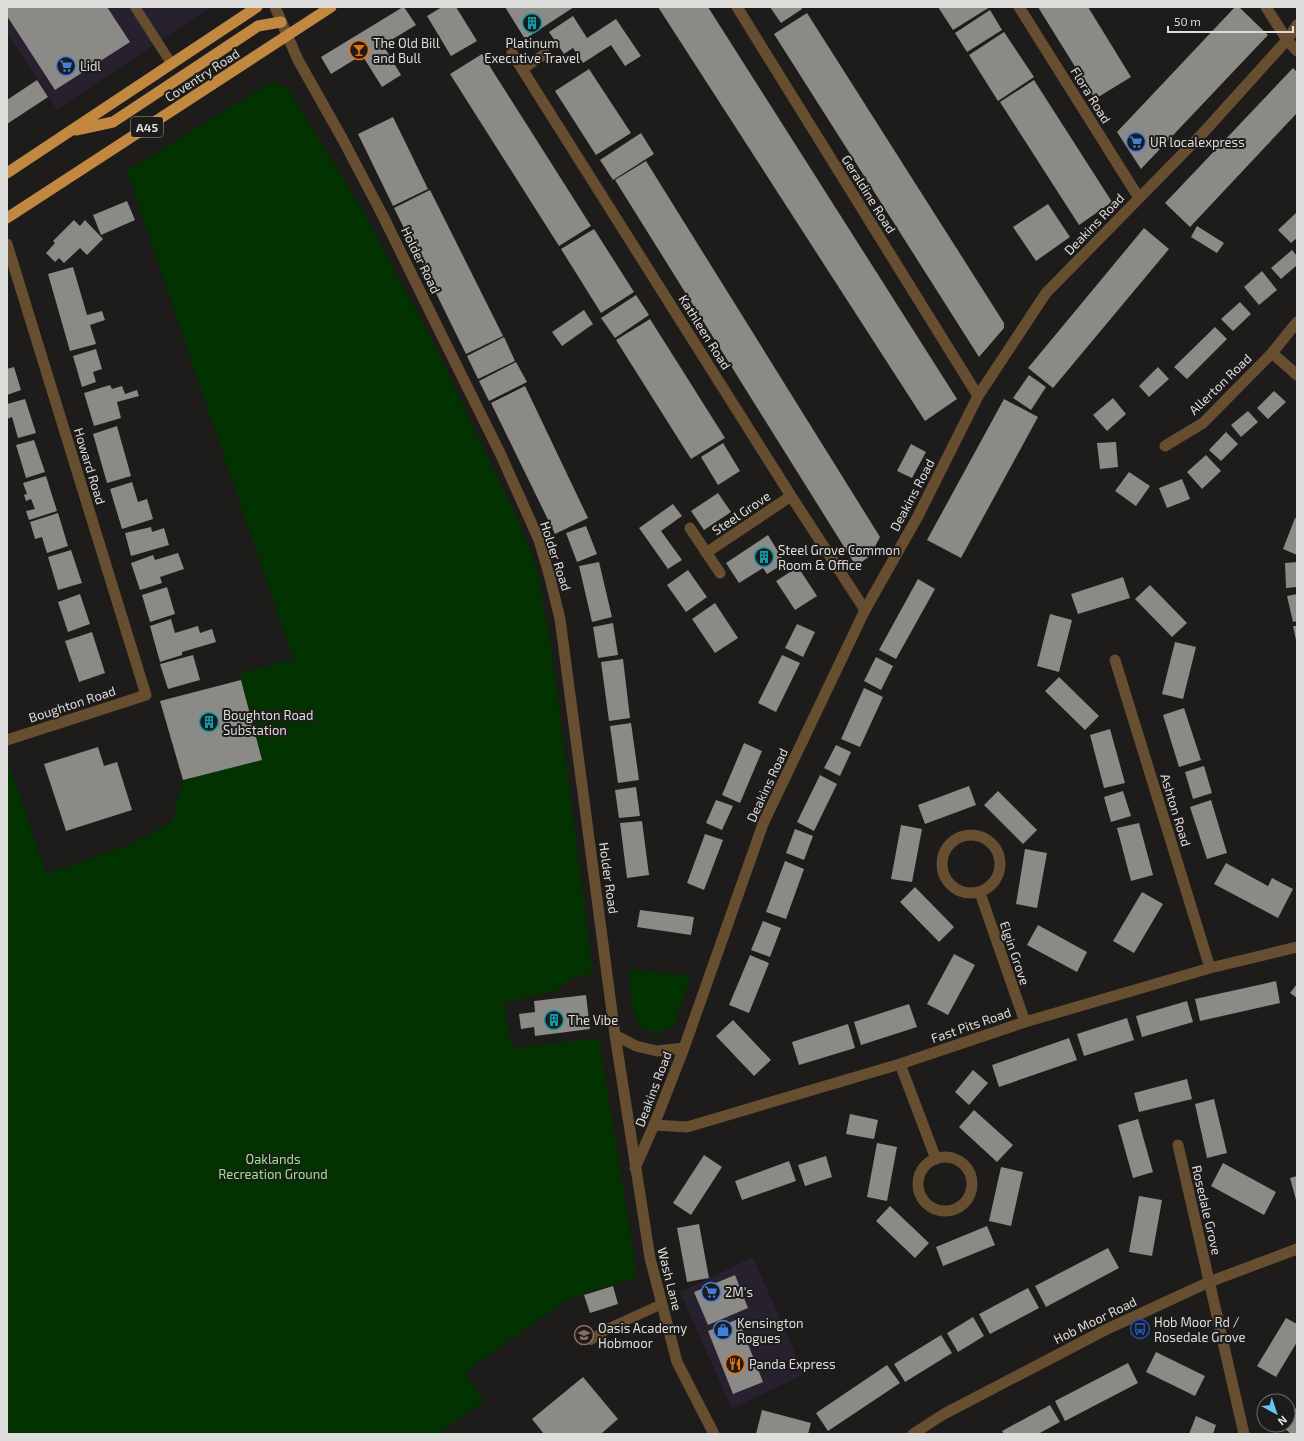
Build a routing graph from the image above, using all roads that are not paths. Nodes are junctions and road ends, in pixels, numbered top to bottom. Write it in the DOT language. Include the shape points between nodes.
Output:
graph roads {
  1 [pos="135,7"];
  2 [pos="257,7"];
  3 [pos="275,7"];
  4 [pos="331,7"];
  5 [pos="737,7"];
  6 [pos="1019,7"];
  7 [pos="1266,7"];
  8 [pos="281,22"];
  9 [pos="1297,25"];
  10 [pos="287,36"];
  11 [pos="1287,40"];
  12 [pos="1297,51"];
  13 [pos="512,53"];
  14 [pos="545,54"];
  15 [pos="171,63"];
  16 [pos="522,69"];
  17 [pos="69,132"];
  18 [pos="7,173"];
  19 [pos="1139,198"];
  20 [pos="7,218"];
  21 [pos="7,244"];
  22 [pos="1297,322"];
  23 [pos="1272,353"];
  24 [pos="1297,375"];
  25 [pos="978,396"];
  26 [pos="1165,446"];
  27 [pos="791,496"];
  28 [pos="690,528"];
  29 [pos="706,553"];
  30 [pos="720,573"];
  31 [pos="865,610"];
  32 [pos="1115,660"];
  33 [pos="146,695"];
  34 [pos="7,740"];
  35 [pos="980,893"];
  36 [pos="1297,947"];
  37 [pos="1210,968"];
  38 [pos="1025,1022"];
  39 [pos="615,1035"];
  40 [pos="684,1048"];
  41 [pos="900,1064"];
  42 [pos="654,1125"];
  43 [pos="1178,1145"];
  44 [pos="936,1159"];
  45 [pos="635,1168"];
  46 [pos="1297,1248"];
  47 [pos="1209,1282"];
  48 [pos="662,1304"];
  49 [pos="591,1340"];
  50 [pos="714,1434"];
  51 [pos="913,1434"];
  52 [pos="1244,1434"];
  1 -- 15 [label="lane"];
  2 -- 15 [label="highway, Coventry Road"];
  3 -- 8 [label="street, Holder Road"];
  4 -- 10 [label="highway, Coventry Road / A45"];
  5 -- 25 [label="street, Geraldine Road"];
  6 -- 19 [label="street, Flora Road"];
  7 -- 11 [label="street"];
  8 -- 10 [label="street, Holder Road"];
  8 -- 17 [label="highway" via="258,26 113,122"];
  9 -- 11 [label="street, Deakins Road"];
  10 -- 20 [label="highway, Coventry Road / A45"];
  10 -- 39 [label="street, Holder Road" via="383,216 500,453 539,540 560,619"];
  11 -- 12 [label="street"];
  11 -- 19 [label="street, Deakins Road"];
  13 -- 16 [label="street, Kathleen Road"];
  14 -- 16 [label="street"];
  15 -- 17 [label="highway, Coventry Road"];
  16 -- 27 [label="street, Kathleen Road"];
  17 -- 18 [label="highway, Coventry Road"];
  19 -- 25 [label="street, Deakins Road" via="1046,293"];
  21 -- 33 [label="street, Howard Road"];
  22 -- 23 [label="street, Allerton Road"];
  23 -- 24 [label="street, Allerton Road"];
  23 -- 26 [label="street, Allerton Road" via="1203,423"];
  25 -- 31 [label="street, Deakins Road" via="918,516"];
  27 -- 29 [label="street, Steel Grove"];
  27 -- 31 [label="street, Kathleen Road"];
  28 -- 29 [label="street, Steel Grove"];
  29 -- 30 [label="street, Steel Grove"];
  31 -- 40 [label="street, Deakins Road" via="763,824"];
  32 -- 37 [label="street, Ashton Road"];
  33 -- 34 [label="street, Boughton Road"];
  35 -- 35 [label="street" via="995,882 1001,864 999,855 995,847 980,836 960,837 945,850 942,864 945,879 951,887 960,892"];
  35 -- 38 [label="street, Elgin Grove"];
  36 -- 37 [label="street, Fast Pits Road"];
  37 -- 38 [label="street, Fast Pits Road"];
  38 -- 41 [label="street, Fast Pits Road"];
  39 -- 40 [label="street" via="636,1046 657,1051"];
  39 -- 45 [label="street, Holder Road"];
  40 -- 42 [label="street, Deakins Road"];
  41 -- 42 [label="street, Fast Pits Road" via="687,1127"];
  41 -- 44 [label="street"];
  42 -- 45 [label="street, Deakins Road"];
  43 -- 47 [label="street, Rosedale Grove"];
  44 -- 44 [label="street" via="954,1159 968,1170 971,1188 968,1197 955,1209 947,1211 930,1207 919,1194 920,1173 928,1163"];
  45 -- 48 [label="street, Wash Lane" via="650,1258"];
  46 -- 47 [label="street, Hob Moor Road"];
  47 -- 51 [label="street, Hob Moor Road" via="1104,1330 944,1414"];
  47 -- 52 [label="street, Rosedale Grove"];
  48 -- 49 [label="lane" via="607,1329"];
  48 -- 50 [label="street, Wash Lane" via="677,1362"];
}
